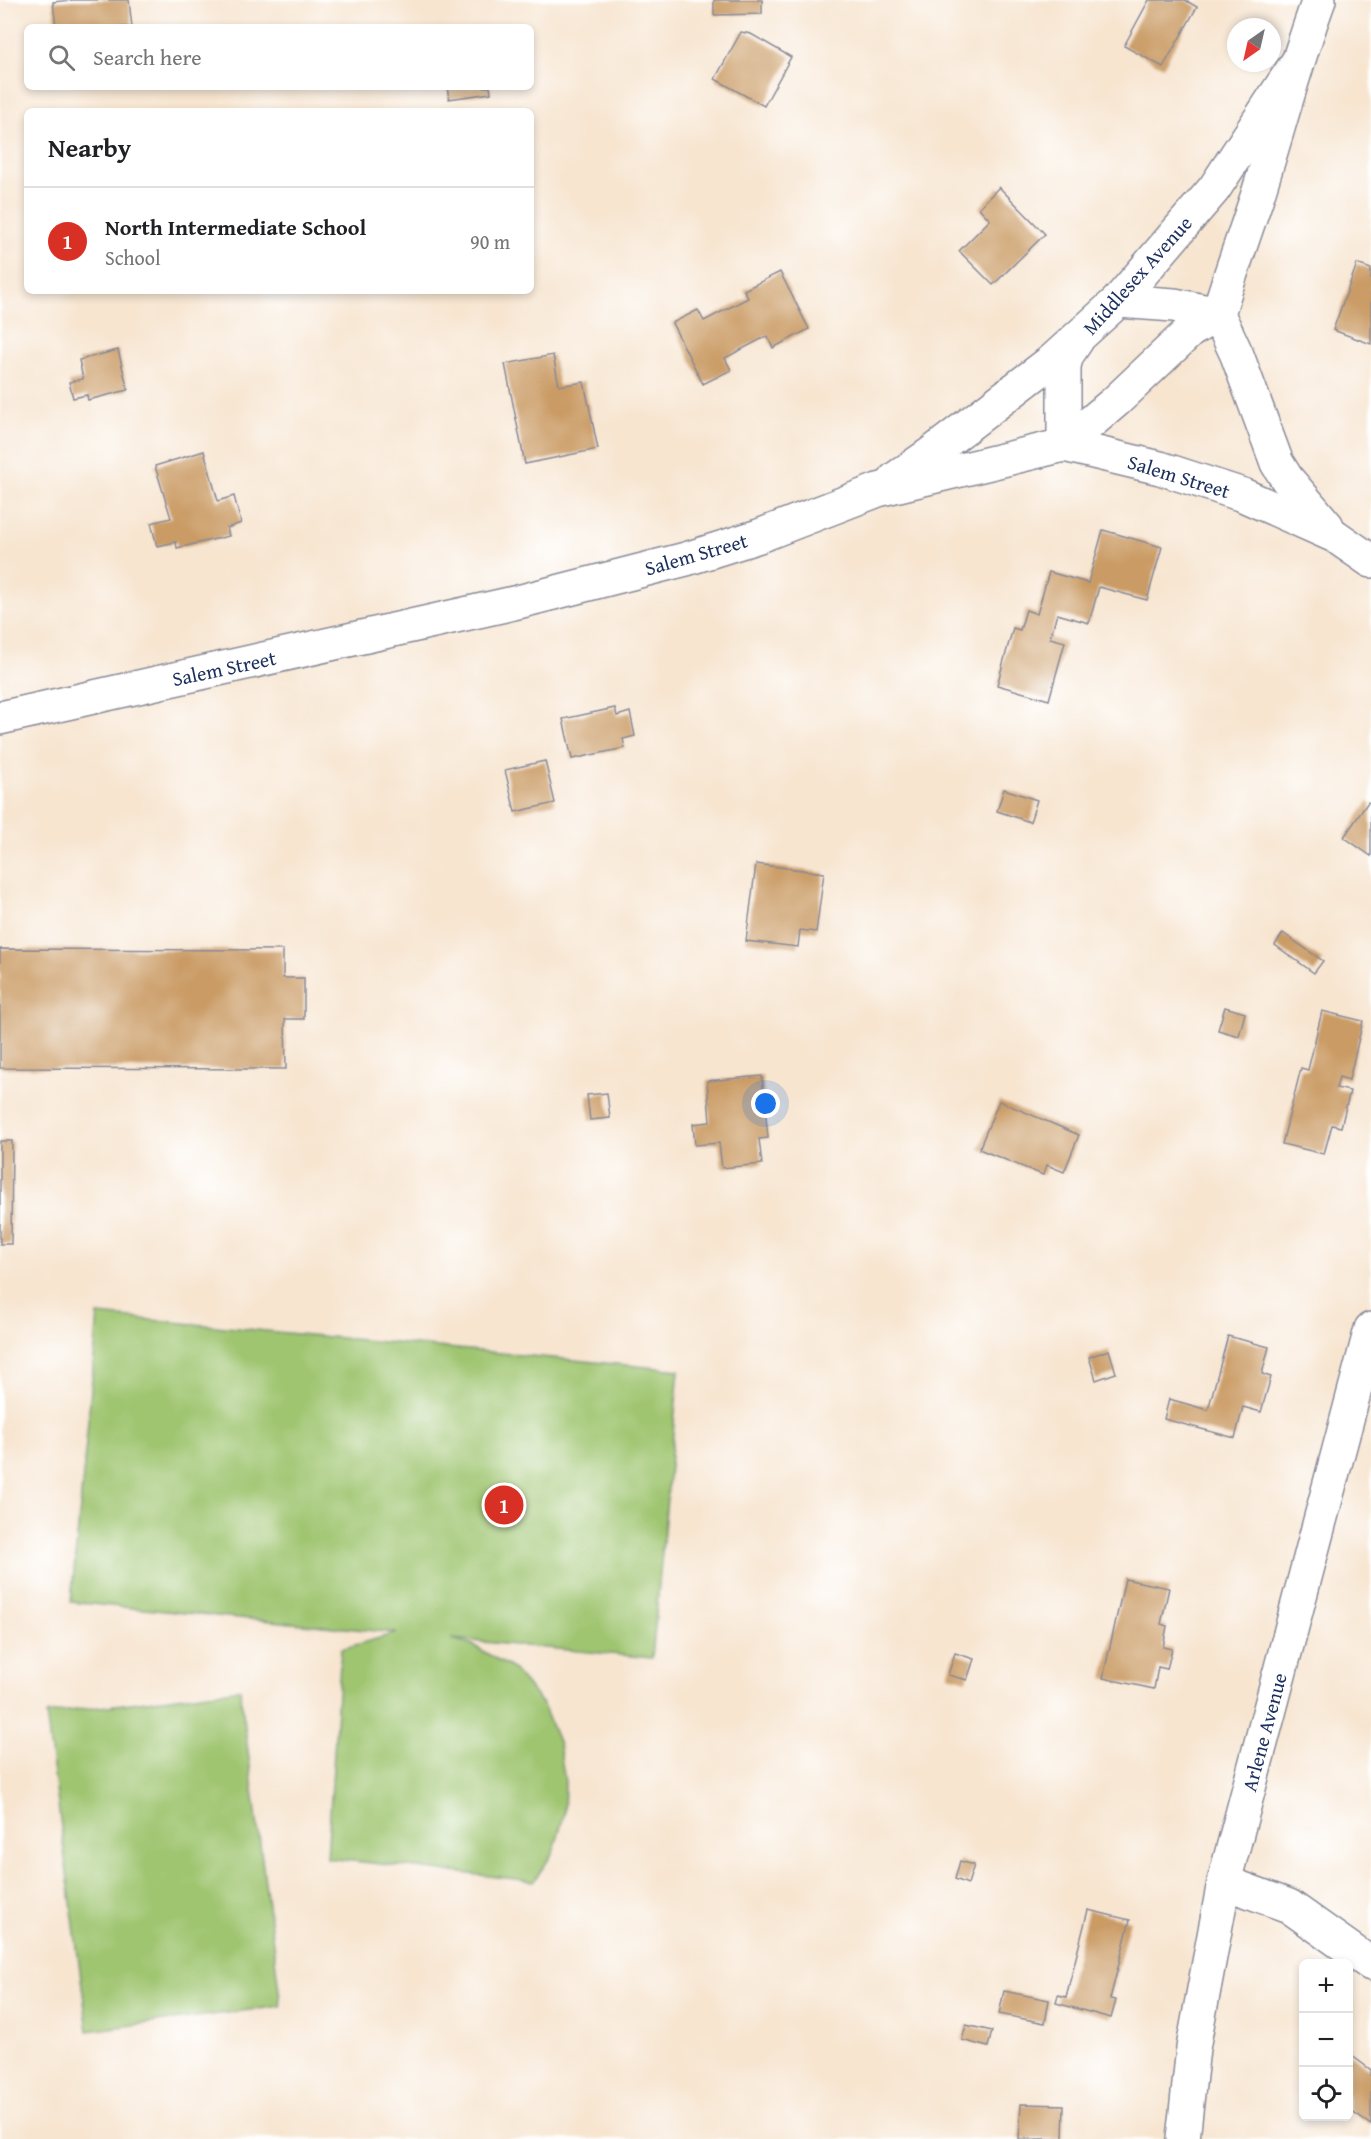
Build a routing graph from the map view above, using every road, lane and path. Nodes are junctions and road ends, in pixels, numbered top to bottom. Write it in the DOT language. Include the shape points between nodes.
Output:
graph roads {
  1 [pos="1319,0"];
  2 [pos="1296,64"];
  3 [pos="1118,301"];
  4 [pos="1218,314"];
  5 [pos="1077,340"];
  6 [pos="1064,445"];
  7 [pos="878,490"];
  8 [pos="1335,536"];
  9 [pos="1371,561"];
  10 [pos="0,718"];
  11 [pos="1371,1329"];
  12 [pos="1224,1882"];
  13 [pos="1371,1964"];
  14 [pos="1183,2139"];
  1 -- 2 [label="street, Middlesex Avenue"];
  2 -- 3 [label="street, Middlesex Avenue" via="1214,189"];
  2 -- 4 [label="street, Middlesex Avenue"];
  3 -- 4 [label="street" via="1174,305"];
  3 -- 5 [label="street, Middlesex Avenue"];
  4 -- 6 [label="street" via="1190,331"];
  4 -- 8 [label="street" via="1277,463"];
  5 -- 6 [label="street" via="1064,366"];
  5 -- 7 [label="street, Middlesex Avenue"];
  6 -- 7 [label="street, Salem Street"];
  6 -- 8 [label="street, Salem Street" via="1160,468 1243,495"];
  7 -- 10 [label="street, Salem Street" via="759,536 663,565 518,602"];
  8 -- 9 [label="street, Salem Street"];
  11 -- 12 [label="street, Arlene Avenue"];
  12 -- 13 [label="street" via="1288,1906"];
  12 -- 14 [label="street, Arlene Avenue" via="1195,2036"];
}
